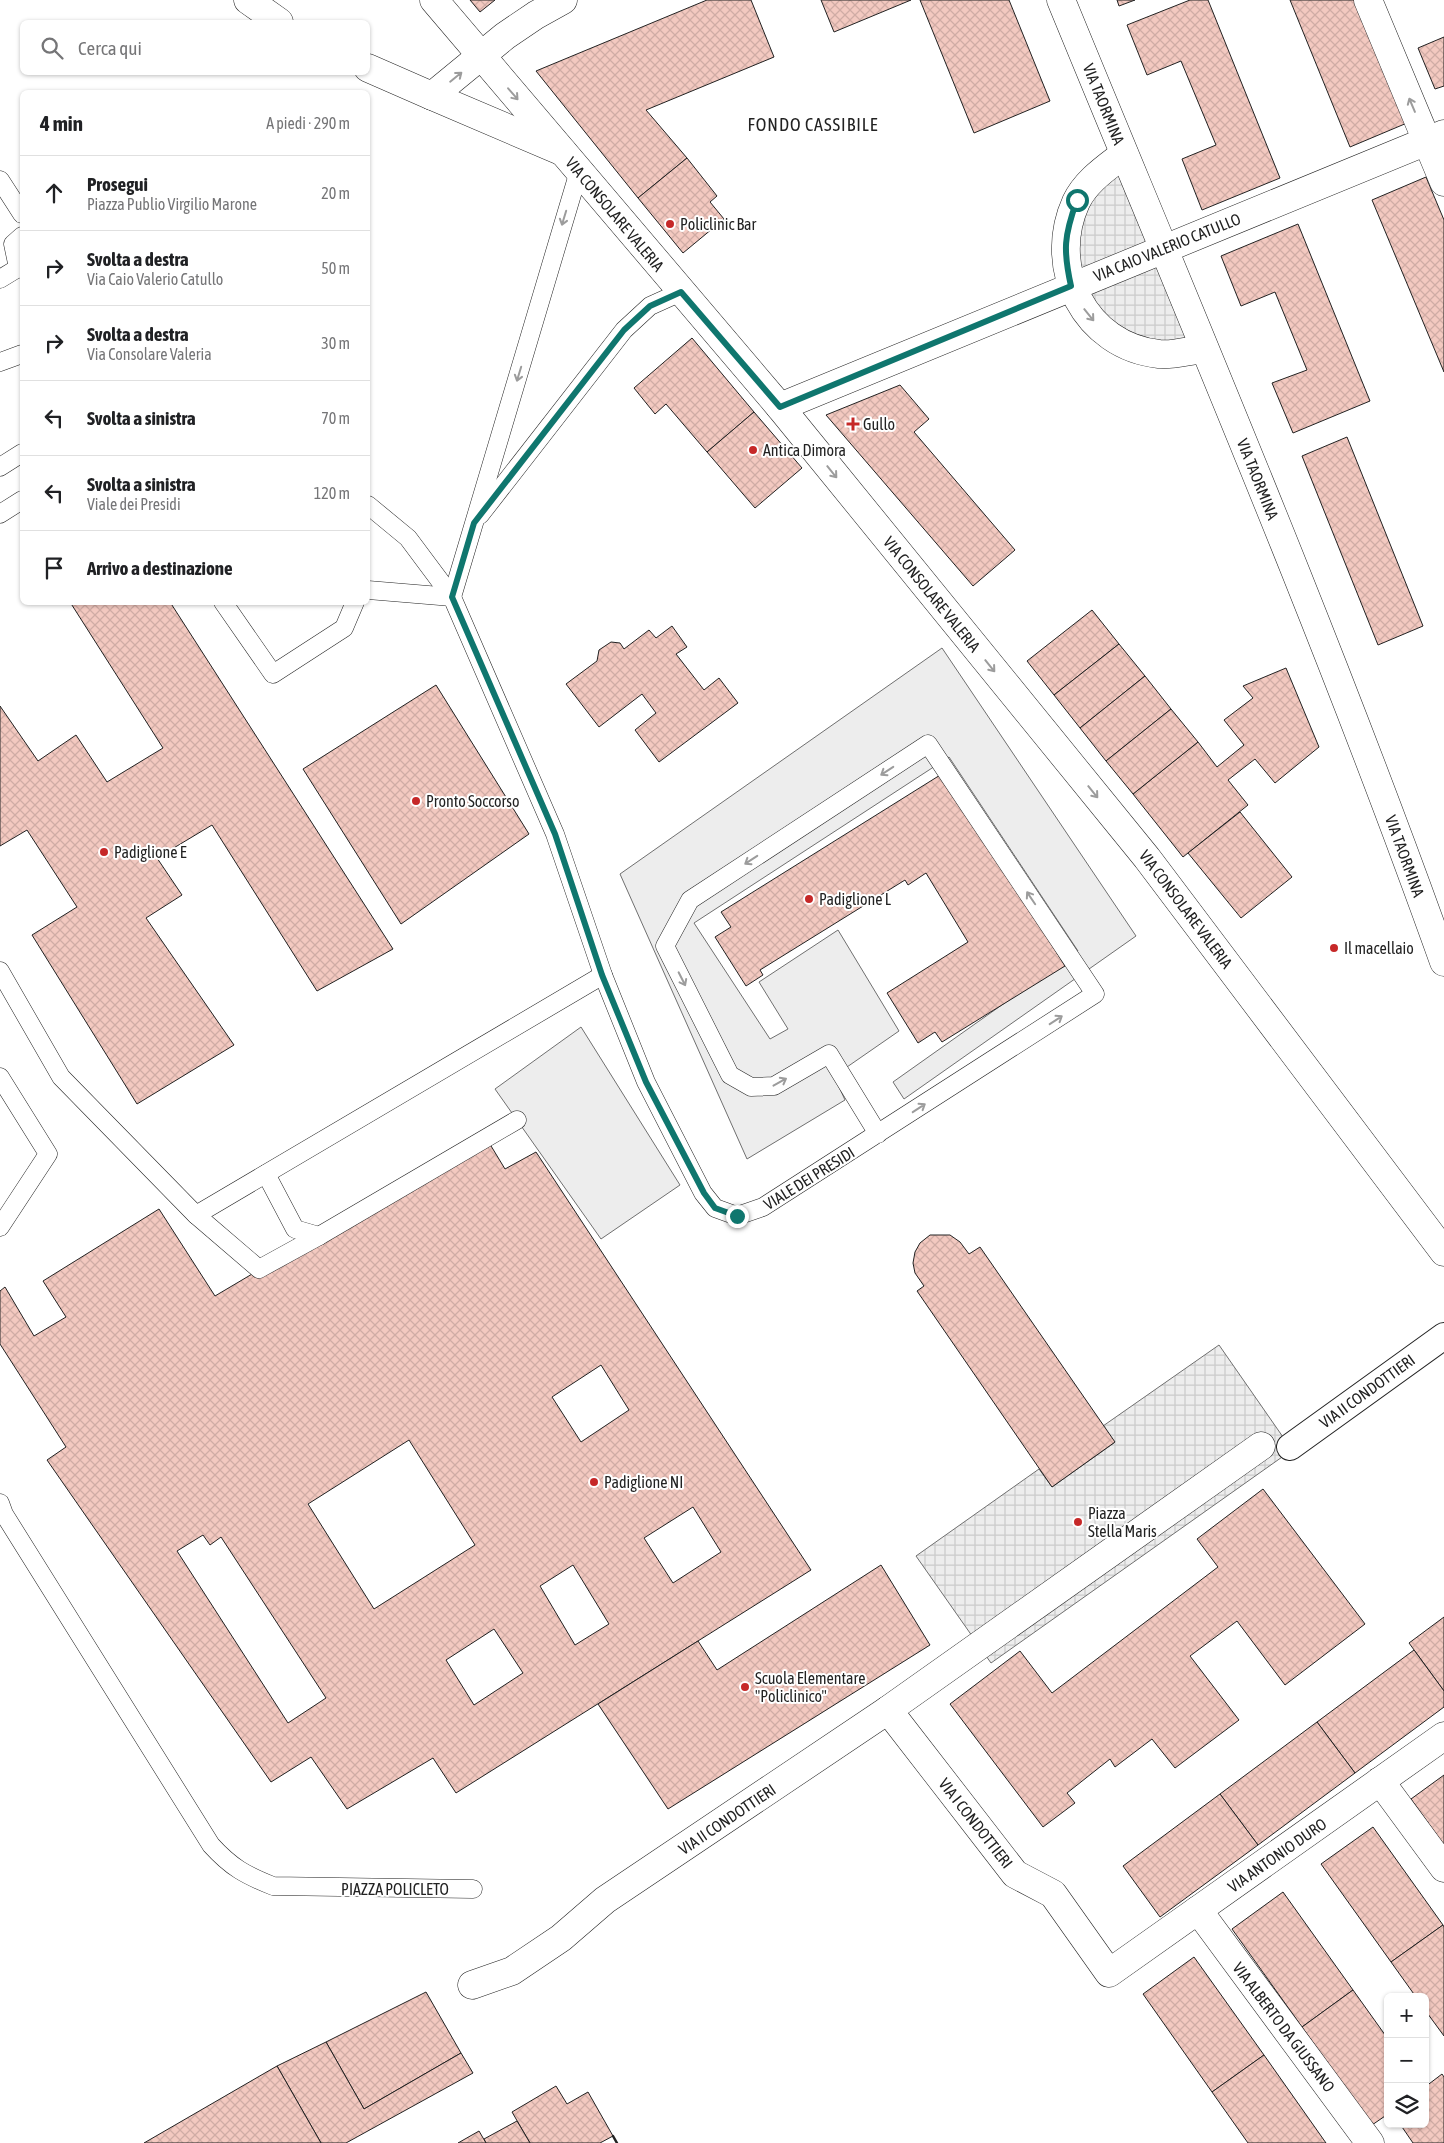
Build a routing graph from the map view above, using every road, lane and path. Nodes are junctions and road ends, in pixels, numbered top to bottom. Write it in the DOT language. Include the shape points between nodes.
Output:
graph roads {
  1 [pos="248,0"];
  2 [pos="434,0"];
  3 [pos="563,0"];
  4 [pos="1061,0"];
  5 [pos="1368,0"];
  6 [pos="276,20"];
  7 [pos="481,57"];
  8 [pos="370,69"];
  9 [pos="432,96"];
  10 [pos="1435,138"];
  11 [pos="1124,154"];
  12 [pos="571,162"];
  13 [pos="0,180"];
  14 [pos="1444,182"];
  15 [pos="20,211"];
  16 [pos="20,238"];
  17 [pos="1163,249"];
  18 [pos="20,268"];
  19 [pos="0,279"];
  20 [pos="1071,286"];
  21 [pos="681,292"];
  22 [pos="1204,349"];
  23 [pos="20,355"];
  24 [pos="0,362"];
  25 [pos="780,407"];
  26 [pos="20,454"];
  27 [pos="0,468"];
  28 [pos="20,501"];
  29 [pos="370,507"];
  30 [pos="0,514"];
  31 [pos="474,523"];
  32 [pos="370,590"];
  33 [pos="452,597"];
  34 [pos="225,605"];
  35 [pos="354,605"];
  36 [pos="1443,954"];
  37 [pos="0,971"];
  38 [pos="602,975"];
  39 [pos="0,1076"];
  40 [pos="517,1120"];
  41 [pos="878,1134"];
  42 [pos="266,1174"];
  43 [pos="196,1215"];
  44 [pos="0,1227"];
  45 [pos="319,1236"];
  46 [pos="1444,1252"];
  47 [pos="1444,1336"];
  48 [pos="1260,1446"];
  49 [pos="1290,1447"];
  50 [pos="0,1503"];
  51 [pos="888,1710"];
  52 [pos="1444,1736"];
  53 [pos="1380,1782"];
  54 [pos="1444,1868"];
  55 [pos="473,1889"];
  56 [pos="1198,1910"];
  57 [pos="1109,1973"];
  58 [pos="472,1985"];
  59 [pos="1370,2143"];
  1 -- 6 [label="street"];
  2 -- 7 [label="street, VIA CONSOLARE VALERIA"];
  3 -- 7 [label="street" via="505,36"];
  4 -- 11 [label="street, VIA TAORMINA"];
  10 -- 5 [label="street, one-way"];
  9 -- 7 [label="street, one-way"];
  7 -- 12 [label="street, VIA CONSOLARE VALERIA, one-way"];
  8 -- 9 [label="street"];
  9 -- 12 [label="street"];
  10 -- 14 [label="street"];
  10 -- 17 [label="street, VIA CAIO VALERIO CATULLO"];
  11 -- 17 [label="street, VIA TAORMINA"];
  11 -- 20 [label="street" via="1095,176 1077,200 1067,227 1065,259"];
  12 -- 21 [label="street, VIA CONSOLARE VALERIA"];
  12 -- 31 [label="lane, one-way"];
  13 -- 15 [label="lane"];
  16 -- 18 [label="lane" via="13,244"];
  17 -- 20 [label="street, VIA CAIO VALERIO CATULLO"];
  17 -- 22 [label="street, VIA TAORMINA"];
  18 -- 19 [label="lane"];
  20 -- 22 [label="street, one-way" via="1087,314 1104,331 1130,347 1160,354"];
  20 -- 25 [label="street, VIA CAIO VALERIO CATULLO"];
  21 -- 25 [label="street, VIA CONSOLARE VALERIA"];
  21 -- 31 [label="lane" via="650,306 624,330"];
  22 -- 36 [label="street, VIA TAORMINA" via="1349,707"];
  23 -- 24 [label="lane"];
  25 -- 46 [label="street, VIA CONSOLARE VALERIA, one-way" via="1147,858"];
  26 -- 27 [label="lane"];
  28 -- 30 [label="lane"];
  29 -- 33 [label="lane, VIALE DEI PRESIDI" via="408,538"];
  31 -- 33 [label="lane"];
  32 -- 33 [label="lane"];
  33 -- 38 [label="lane, VIALE DEI PRESIDI" via="555,834"];
  34 -- 35 [label="lane" via="273,674 344,628"];
  37 -- 43 [label="lane" via="61,1077"];
  38 -- 41 [label="lane, VIALE DEI PRESIDI" via="646,1082 715,1208 737,1216 763,1208"];
  38 -- 42 [label="lane"];
  39 -- 44 [label="lane" via="48,1154"];
  40 -- 45 [label="lane"];
  41 -- 41 [label="lane, VIALE DEI PRESIDI, one-way" via="1095,994 928,744 690,900 665,946 730,1075 751,1087 774,1086 829,1054"];
  42 -- 43 [label="lane"];
  42 -- 45 [label="lane" via="295,1229"];
  43 -- 45 [label="lane" via="259,1269"];
  47 -- 49 [label="street, VIA II CONDOTTIERI"];
  48 -- 51 [label="street, VIA II CONDOTTIERI"];
  50 -- 55 [label="lane, PIAZZA POLICLETO" via="211,1845 227,1863 247,1876 273,1886"];
  51 -- 57 [label="street, VIA I CONDOTTIERI" via="1015,1874 1053,1894"];
  51 -- 58 [label="street, VIA II CONDOTTIERI" via="605,1900 561,1938 512,1971"];
  52 -- 53 [label="street, VIA ANTONIO DURO"];
  53 -- 54 [label="street"];
  53 -- 56 [label="street, VIA ANTONIO DURO"];
  56 -- 57 [label="street, VIA ANTONIO DURO"];
  56 -- 59 [label="street, VIA ALBERTO DA GIUSSANO"];
}
